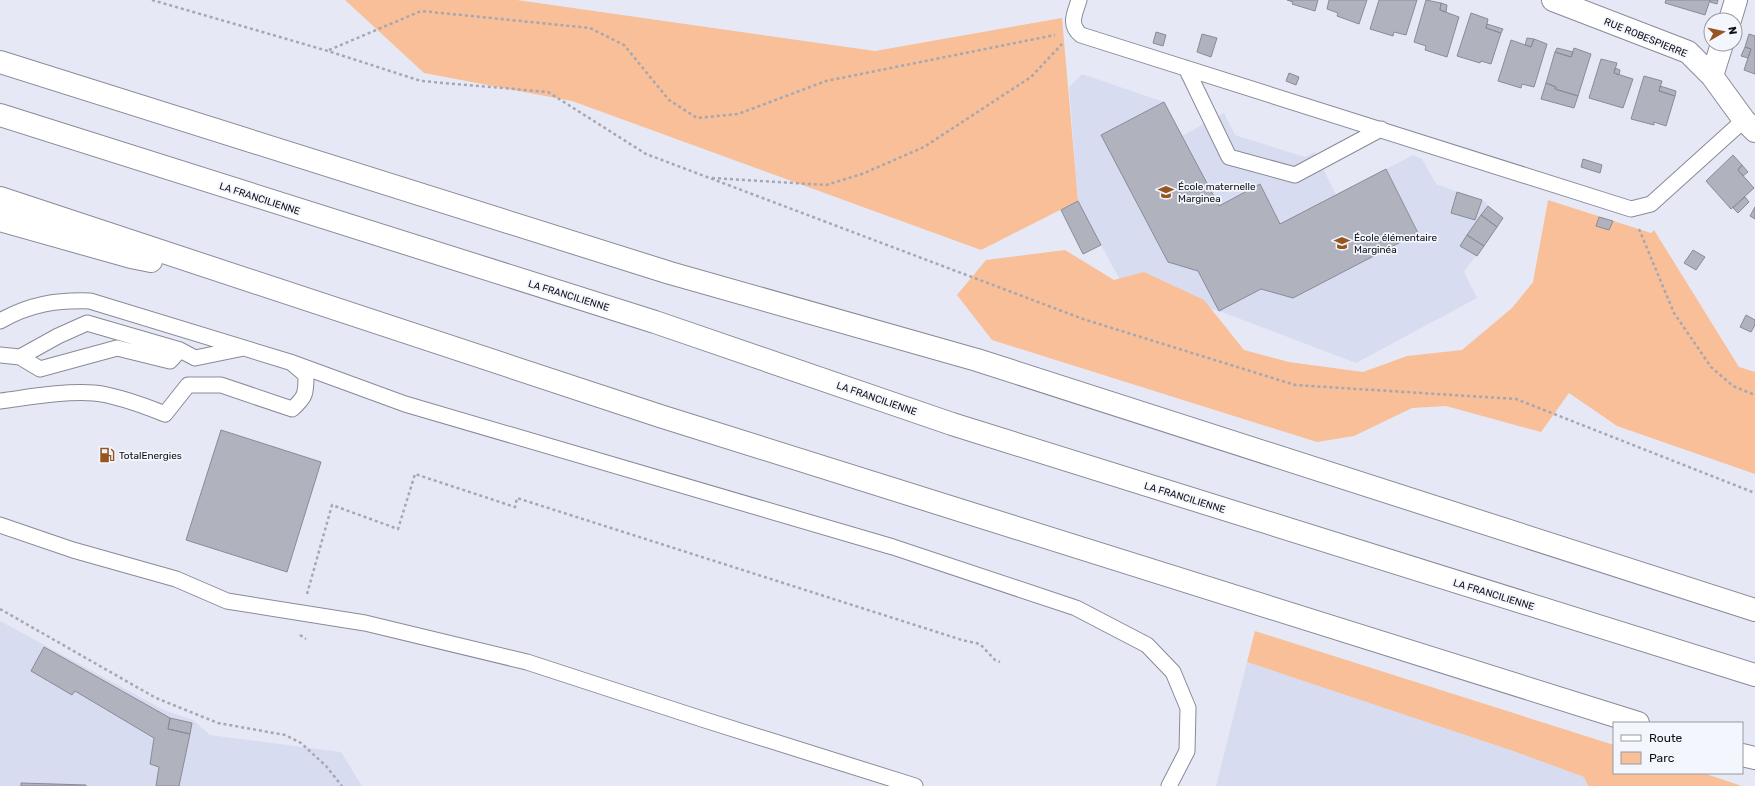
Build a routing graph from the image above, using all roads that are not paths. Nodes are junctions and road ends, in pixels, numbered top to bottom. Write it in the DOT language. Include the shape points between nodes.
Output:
graph roads {
  1 [pos="1079,0"];
  2 [pos="1553,0"];
  3 [pos="1736,0"];
  4 [pos="1732,12"];
  5 [pos="1720,52"];
  6 [pos="0,62"];
  7 [pos="1186,68"];
  8 [pos="1712,76"];
  9 [pos="0,115"];
  10 [pos="1750,126"];
  11 [pos="1381,129"];
  12 [pos="0,198"];
  13 [pos="0,220"];
  14 [pos="252,280"];
  15 [pos="0,320"];
  16 [pos="246,348"];
  17 [pos="180,350"];
  18 [pos="0,355"];
  19 [pos="20,357"];
  20 [pos="293,363"];
  21 [pos="0,402"];
  22 [pos="0,525"];
  23 [pos="1755,610"];
  24 [pos="1755,675"];
  25 [pos="1635,722"];
  26 [pos="1743,754"];
  27 [pos="1755,758"];
  28 [pos="915,786"];
  29 [pos="1169,786"];
  1 -- 7 [label="lane" via="1072,23 1075,31 1081,35"];
  2 -- 8 [label="main road, RUE ROBESPIERRE" via="1688,52"];
  3 -- 4 [label="main road"];
  5 -- 8 [label="main road"];
  6 -- 23 [label="main road" via="670,272 977,360"];
  7 -- 11 [label="lane"];
  7 -- 11 [label="lane" via="1230,157 1295,175"];
  8 -- 10 [label="main road, RUE ROBESPIERRE"];
  9 -- 24 [label="main road, LA FRANCILIENNE" via="655,322 960,426"];
  10 -- 11 [label="lane" via="1651,204 1631,208"];
  12 -- 14 [label="main road"];
  13 -- 14 [label="main road" via="131,257"];
  14 -- 25 [label="main road" via="668,418"];
  15 -- 16 [label="lane" via="35,305 61,300 90,301"];
  16 -- 17 [label="lane" via="195,358"];
  16 -- 20 [label="lane"];
  17 -- 19 [label="lane" via="87,323"];
  17 -- 19 [label="lane" via="170,362 117,348 40,369"];
  18 -- 19 [label="lane"];
  20 -- 21 [label="lane" via="306,375 306,392 302,401 292,409 221,385 188,385 165,414 146,406 95,393 52,394"];
  20 -- 29 [label="lane" via="405,404 893,547 1076,608 1147,645 1173,672 1188,708 1186,751"];
  22 -- 28 [label="lane" via="73,550 176,579 227,601 365,623 527,662"];
  26 -- 27 [label="main road"];
}
